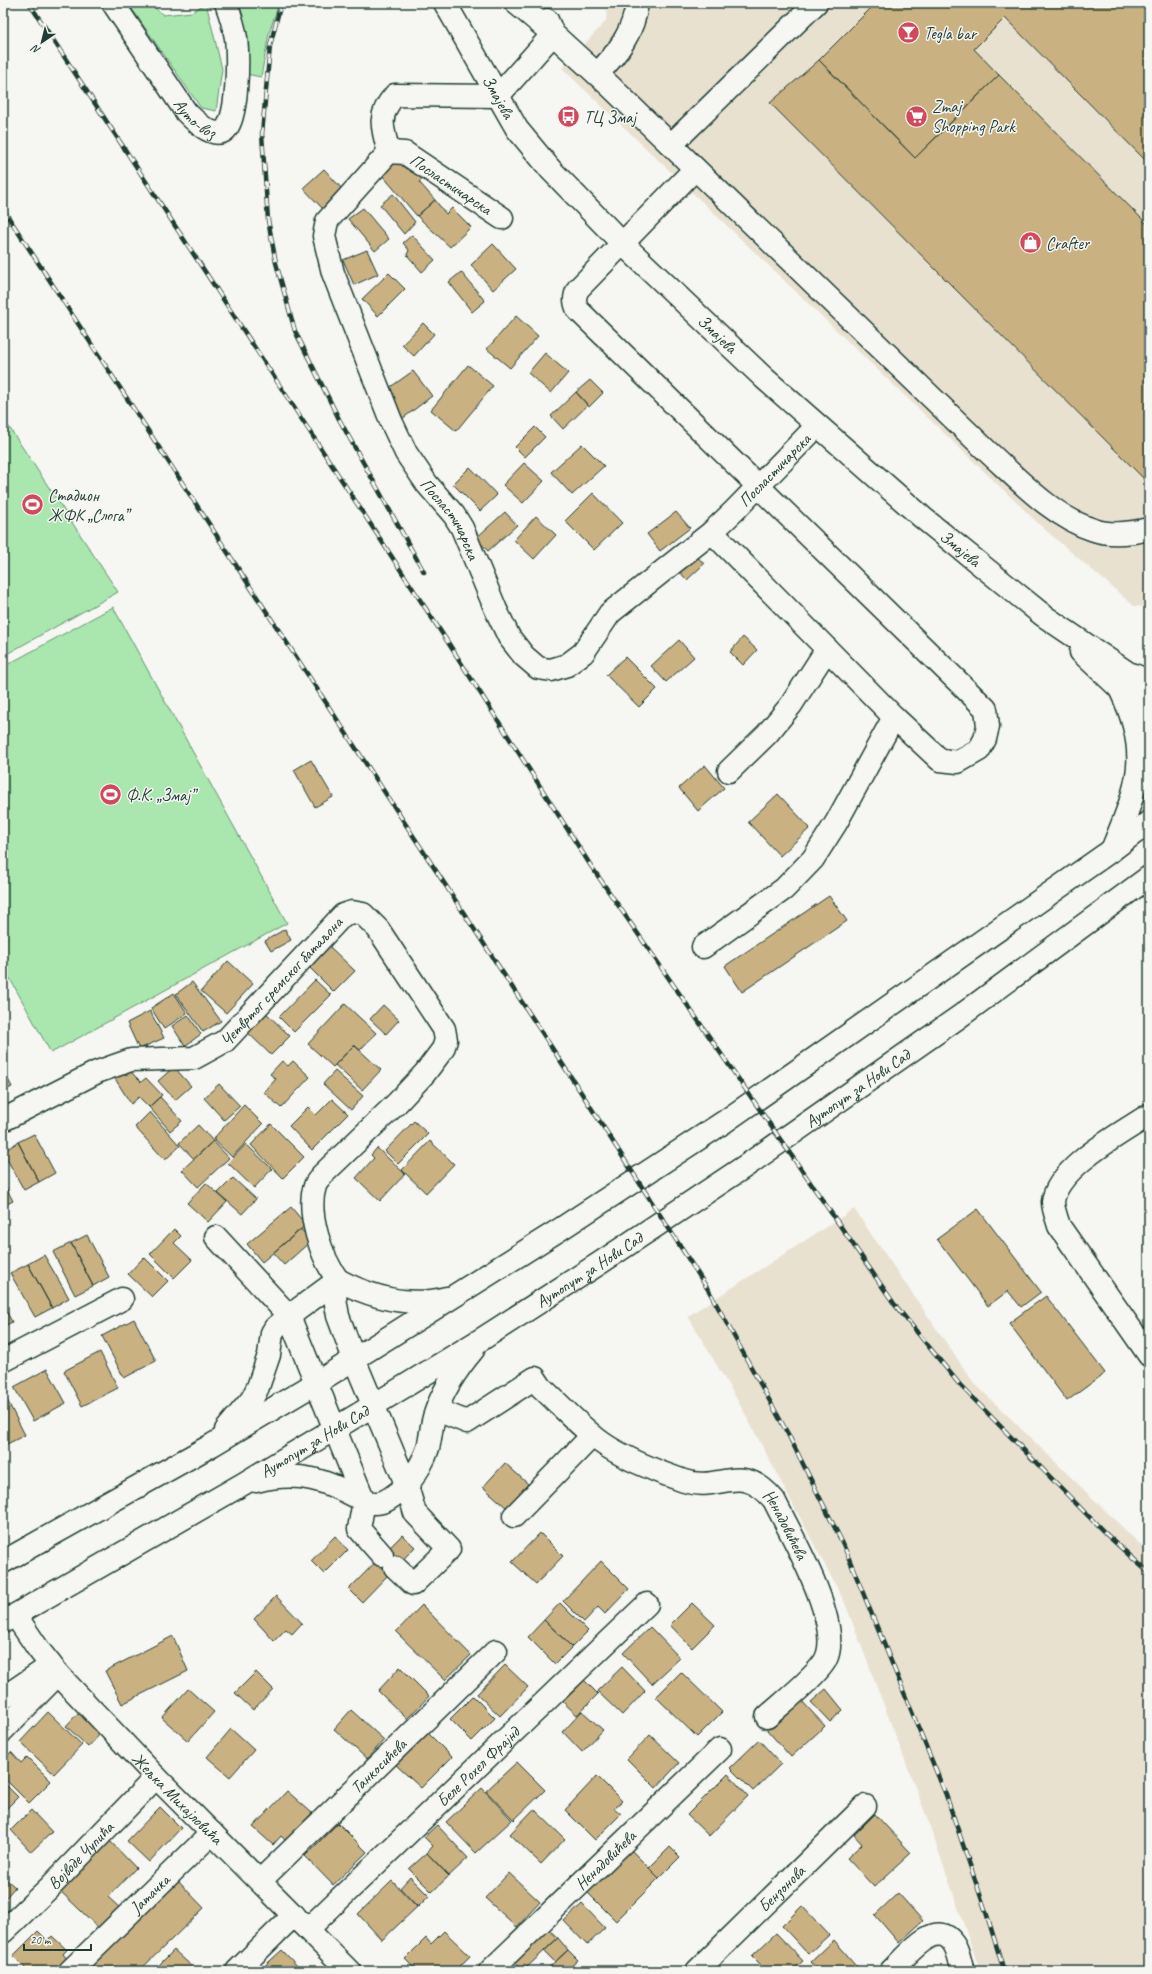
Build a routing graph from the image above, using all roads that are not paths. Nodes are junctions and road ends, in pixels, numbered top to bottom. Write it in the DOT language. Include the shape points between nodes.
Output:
graph roads {
  1 [pos="113,3"];
  2 [pos="226,3"];
  3 [pos="445,3"];
  4 [pos="516,3"];
  5 [pos="538,3"];
  6 [pos="636,3"];
  7 [pos="816,3"];
  8 [pos="553,34"];
  9 [pos="597,74"];
  10 [pos="498,96"];
  11 [pos="671,145"];
  12 [pos="389,152"];
  13 [pos="695,169"];
  14 [pos="502,218"];
  15 [pos="623,244"];
  16 [pos="818,426"];
  17 [pos="758,488"];
  18 [pos="1149,529"];
  19 [pos="712,532"];
  20 [pos="827,650"];
  21 [pos="1138,684"];
  22 [pos="1149,716"];
  23 [pos="894,717"];
  24 [pos="729,771"];
  25 [pos="1149,822"];
  26 [pos="1112,850"];
  27 [pos="1149,877"];
  28 [pos="702,947"];
  29 [pos="1149,1115"];
  30 [pos="3,1120"];
  31 [pos="216,1237"];
  32 [pos="338,1280"];
  33 [pos="455,1296"];
  34 [pos="122,1299"];
  35 [pos="289,1316"];
  36 [pos="482,1339"];
  37 [pos="1149,1355"];
  38 [pos="354,1359"];
  39 [pos="3,1361"];
  40 [pos="316,1383"];
  41 [pos="374,1406"];
  42 [pos="437,1410"];
  43 [pos="336,1428"];
  44 [pos="592,1436"];
  45 [pos="212,1446"];
  46 [pos="244,1484"];
  47 [pos="407,1486"];
  48 [pos="364,1500"];
  49 [pos="514,1516"];
  50 [pos="3,1562"];
  51 [pos="647,1604"];
  52 [pos="9,1619"];
  53 [pos="496,1651"];
  54 [pos="54,1669"];
  55 [pos="3,1698"];
  56 [pos="767,1717"];
  57 [pos="3,1730"];
  58 [pos="720,1749"];
  59 [pos="156,1777"];
  60 [pos="865,1806"];
  61 [pos="212,1833"];
  62 [pos="260,1881"];
  63 [pos="301,1922"];
  64 [pos="3,1932"];
  65 [pos="70,1971"];
  66 [pos="237,1971"];
  67 [pos="350,1971"];
  68 [pos="490,1971"];
  69 [pos="697,1971"];
  70 [pos="891,1971"];
  71 [pos="963,1971"];
  1 -- 2 [label="street, Ауто-воз" via="186,112 202,126 217,133 228,128 232,119 236,85 236,37"];
  3 -- 10 [label="street, Змајева"];
  4 -- 8 [label="street"];
  5 -- 8 [label="street"];
  6 -- 9 [label="street" via="631,28 624,42 615,56"];
  7 -- 11 [label="street"];
  8 -- 9 [label="street"];
  8 -- 10 [label="street"];
  9 -- 11 [label="street"];
  10 -- 12 [label="street" via="395,95 382,115"];
  10 -- 15 [label="street, Змајева" via="517,129 534,151"];
  11 -- 13 [label="street"];
  12 -- 14 [label="street, Посластичарска" via="405,153"];
  12 -- 19 [label="street, Посластичарска" via="327,221 324,236 333,273 406,453 462,528 496,610 509,636 524,656 538,668 551,670 567,665 583,653 610,613"];
  13 -- 15 [label="street"];
  13 -- 18 [label="street" via="987,451 1066,518 1095,531 1122,533"];
  15 -- 16 [label="street, Змајева"];
  15 -- 17 [label="street" via="578,289 574,297 578,310"];
  16 -- 17 [label="street, Посластичарска"];
  16 -- 21 [label="street, Змајева" via="923,518 1044,616"];
  17 -- 19 [label="street, Посластичарска"];
  17 -- 23 [label="street" via="986,709 988,726 979,750 958,762 940,760"];
  19 -- 20 [label="street"];
  20 -- 23 [label="street"];
  20 -- 24 [label="street" via="791,705 767,734"];
  21 -- 22 [label="street, Змајева"];
  21 -- 26 [label="street" via="1134,719 1141,761 1136,788"];
  23 -- 28 [label="street" via="836,823 813,858 784,889"];
  25 -- 26 [label="street"];
  26 -- 33 [label="street" via="724,1122"];
  27 -- 36 [label="street, Аутопут за Нови Сад" via="959,1017 750,1163"];
  29 -- 37 [label="street" via="1073,1167 1060,1182 1053,1202 1059,1226"];
  30 -- 32 [label="street, Четвртог сремског батаљона" via="97,1072 131,1060 194,1058 201,1055 225,1041 343,915 352,912 363,914 378,929 436,1016 444,1029 446,1040 443,1049 425,1073 397,1104 322,1175 315,1186 314,1220 322,1253 329,1269"];
  31 -- 35 [label="street"];
  32 -- 33 [label="street" via="355,1289 395,1301 434,1301"];
  32 -- 35 [label="street"];
  32 -- 38 [label="street" via="335,1298 338,1316"];
  33 -- 38 [label="street"];
  34 -- 39 [label="street"];
  35 -- 40 [label="street"];
  35 -- 45 [label="street" via="272,1333 270,1355 252,1399"];
  36 -- 41 [label="street, Аутопут за Нови Сад"];
  36 -- 42 [label="street" via="459,1368"];
  38 -- 40 [label="street"];
  38 -- 41 [label="street"];
  40 -- 43 [label="street"];
  40 -- 45 [label="street"];
  41 -- 43 [label="street, Аутопут за Нови Сад"];
  41 -- 47 [label="street"];
  42 -- 44 [label="street, Ненадовићева" via="467,1422 535,1378 541,1387"];
  42 -- 47 [label="street" via="423,1461"];
  43 -- 46 [label="street, Аутопут за Нови Сад"];
  43 -- 48 [label="street"];
  44 -- 49 [label="street"];
  44 -- 56 [label="street, Ненадовићева" via="646,1466 685,1481 698,1484 726,1480 755,1482 774,1500 825,1611 830,1646 826,1660 817,1671"];
  45 -- 50 [label="street"];
  46 -- 48 [label="street" via="274,1476 300,1477 321,1480"];
  46 -- 52 [label="street, Аутопут за Нови Сад"];
  47 -- 48 [label="street" via="386,1502 374,1504"];
  47 -- 48 [label="street" via="415,1513 449,1549 413,1584 359,1529"];
  51 -- 63 [label="street, Беле Рохел Фрајнд"];
  52 -- 54 [label="street, Жељка Михајловића"];
  53 -- 62 [label="street, Танкосићева"];
  54 -- 55 [label="street" via="44,1670"];
  54 -- 57 [label="street"];
  54 -- 59 [label="street, Жељка Михајловића"];
  58 -- 68 [label="street, Ненадовићева"];
  59 -- 61 [label="street, Жељка Михајловића"];
  59 -- 64 [label="street, Војводе Чупића"];
  60 -- 69 [label="street, Бензонова"];
  61 -- 62 [label="street, Жељка Михајловића"];
  61 -- 65 [label="street, Јатачка"];
  62 -- 63 [label="street, Жељка Михајловића"];
  63 -- 66 [label="street, Беле Рохел Фрајнд"];
  63 -- 67 [label="street, Жељка Михајловића"];
  70 -- 71 [label="street" via="926,1938 936,1934 945,1936 954,1944"];
}
